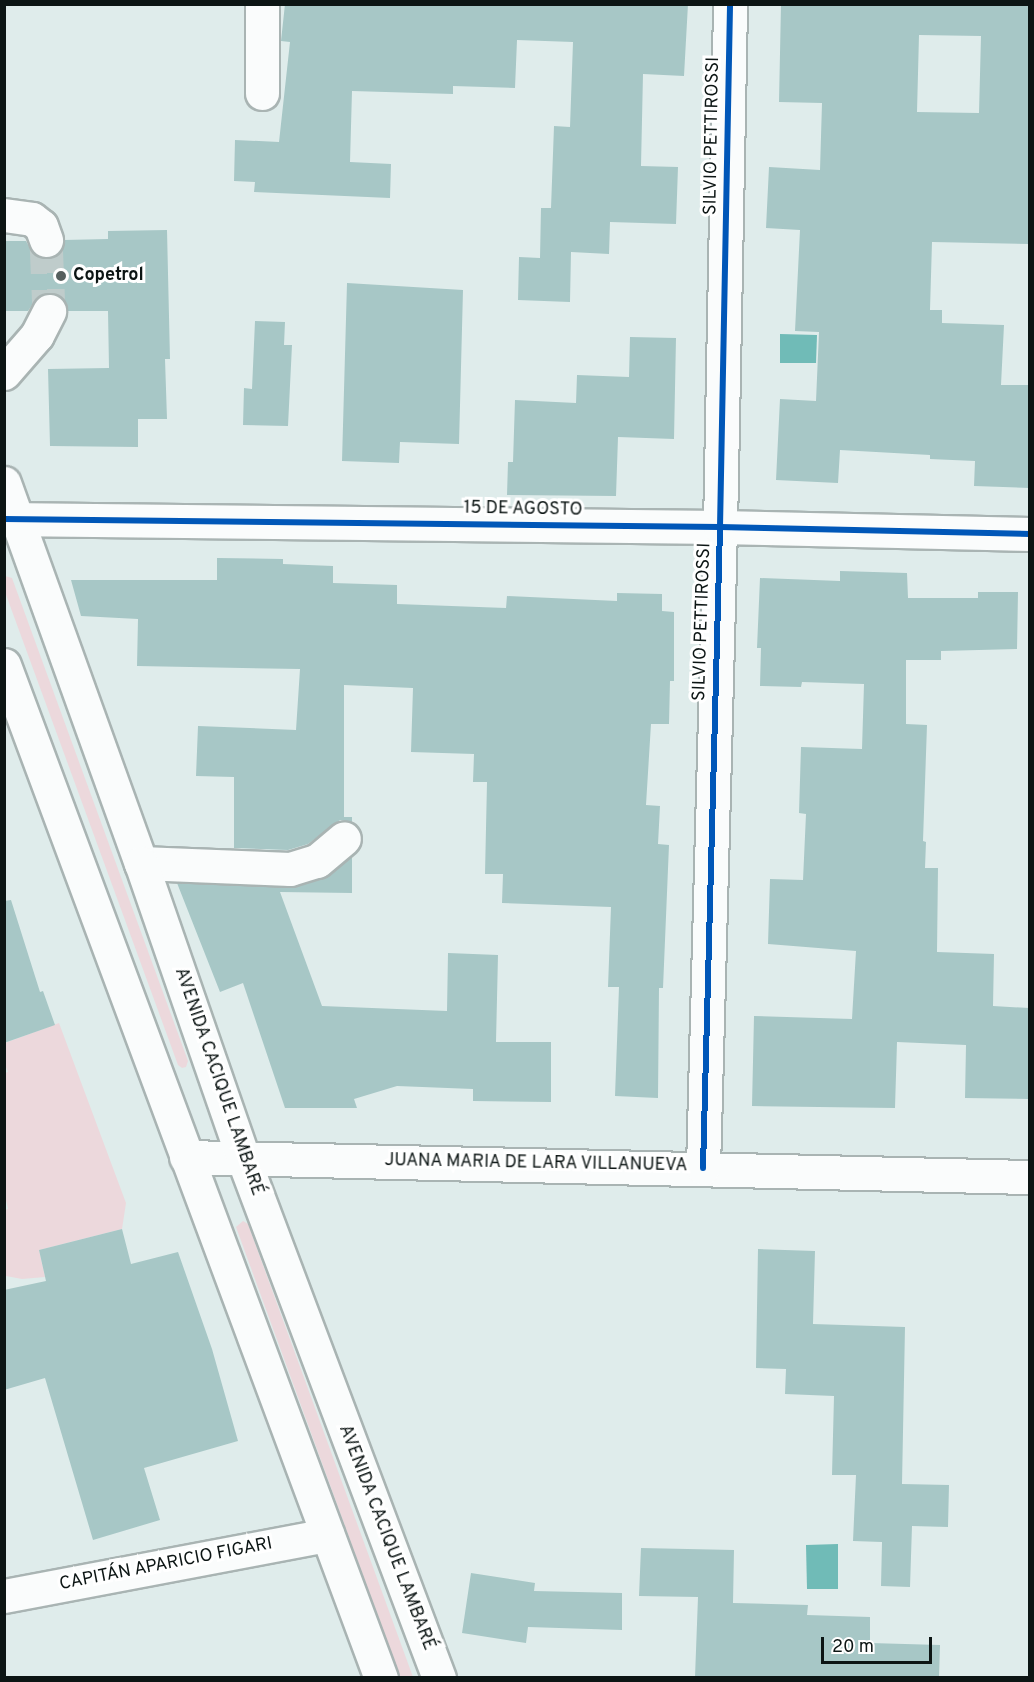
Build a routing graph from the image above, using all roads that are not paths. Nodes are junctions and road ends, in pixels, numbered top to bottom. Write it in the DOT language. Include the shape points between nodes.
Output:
graph roads {
  1 [pos="262,4"];
  2 [pos="730,4"];
  3 [pos="262,93"];
  4 [pos="4,214"];
  5 [pos="46,240"];
  6 [pos="49,312"];
  7 [pos="4,373"];
  8 [pos="4,483"];
  9 [pos="11,518"];
  10 [pos="720,527"];
  11 [pos="1029,534"];
  12 [pos="4,665"];
  13 [pos="344,838"];
  14 [pos="141,863"];
  15 [pos="186,1157"];
  16 [pos="243,1158"];
  17 [pos="703,1167"];
  18 [pos="1029,1177"];
  19 [pos="327,1535"];
  20 [pos="4,1596"];
  21 [pos="381,1677"];
  22 [pos="439,1677"];
  1 -- 3 [label="street"];
  2 -- 10 [label="street, SILVIO PETTIROSSI"];
  4 -- 5 [label="street" via="32,219 41,226"];
  6 -- 7 [label="street" via="38,335"];
  8 -- 9 [label="street, AVENIDA CACIQUE LAMBARÉ"];
  9 -- 10 [label="street, 15 DE AGOSTO"];
  9 -- 14 [label="street, AVENIDA CACIQUE LAMBARÉ"];
  10 -- 11 [label="street, 15 DE AGOSTO"];
  10 -- 17 [label="street, SILVIO PETTIROSSI"];
  12 -- 15 [label="street"];
  13 -- 14 [label="street" via="317,861 290,869"];
  14 -- 16 [label="street, AVENIDA CACIQUE LAMBARÉ"];
  15 -- 16 [label="street, JUANA MARIA DE LARA VILLANUEVA"];
  15 -- 19 [label="street"];
  16 -- 17 [label="street, JUANA MARIA DE LARA VILLANUEVA"];
  16 -- 22 [label="street, AVENIDA CACIQUE LAMBARÉ"];
  17 -- 18 [label="street, JUANA MARIA DE LARA VILLANUEVA"];
  19 -- 20 [label="street, CAPITÁN APARICIO FIGARI"];
  19 -- 21 [label="street"];
}
